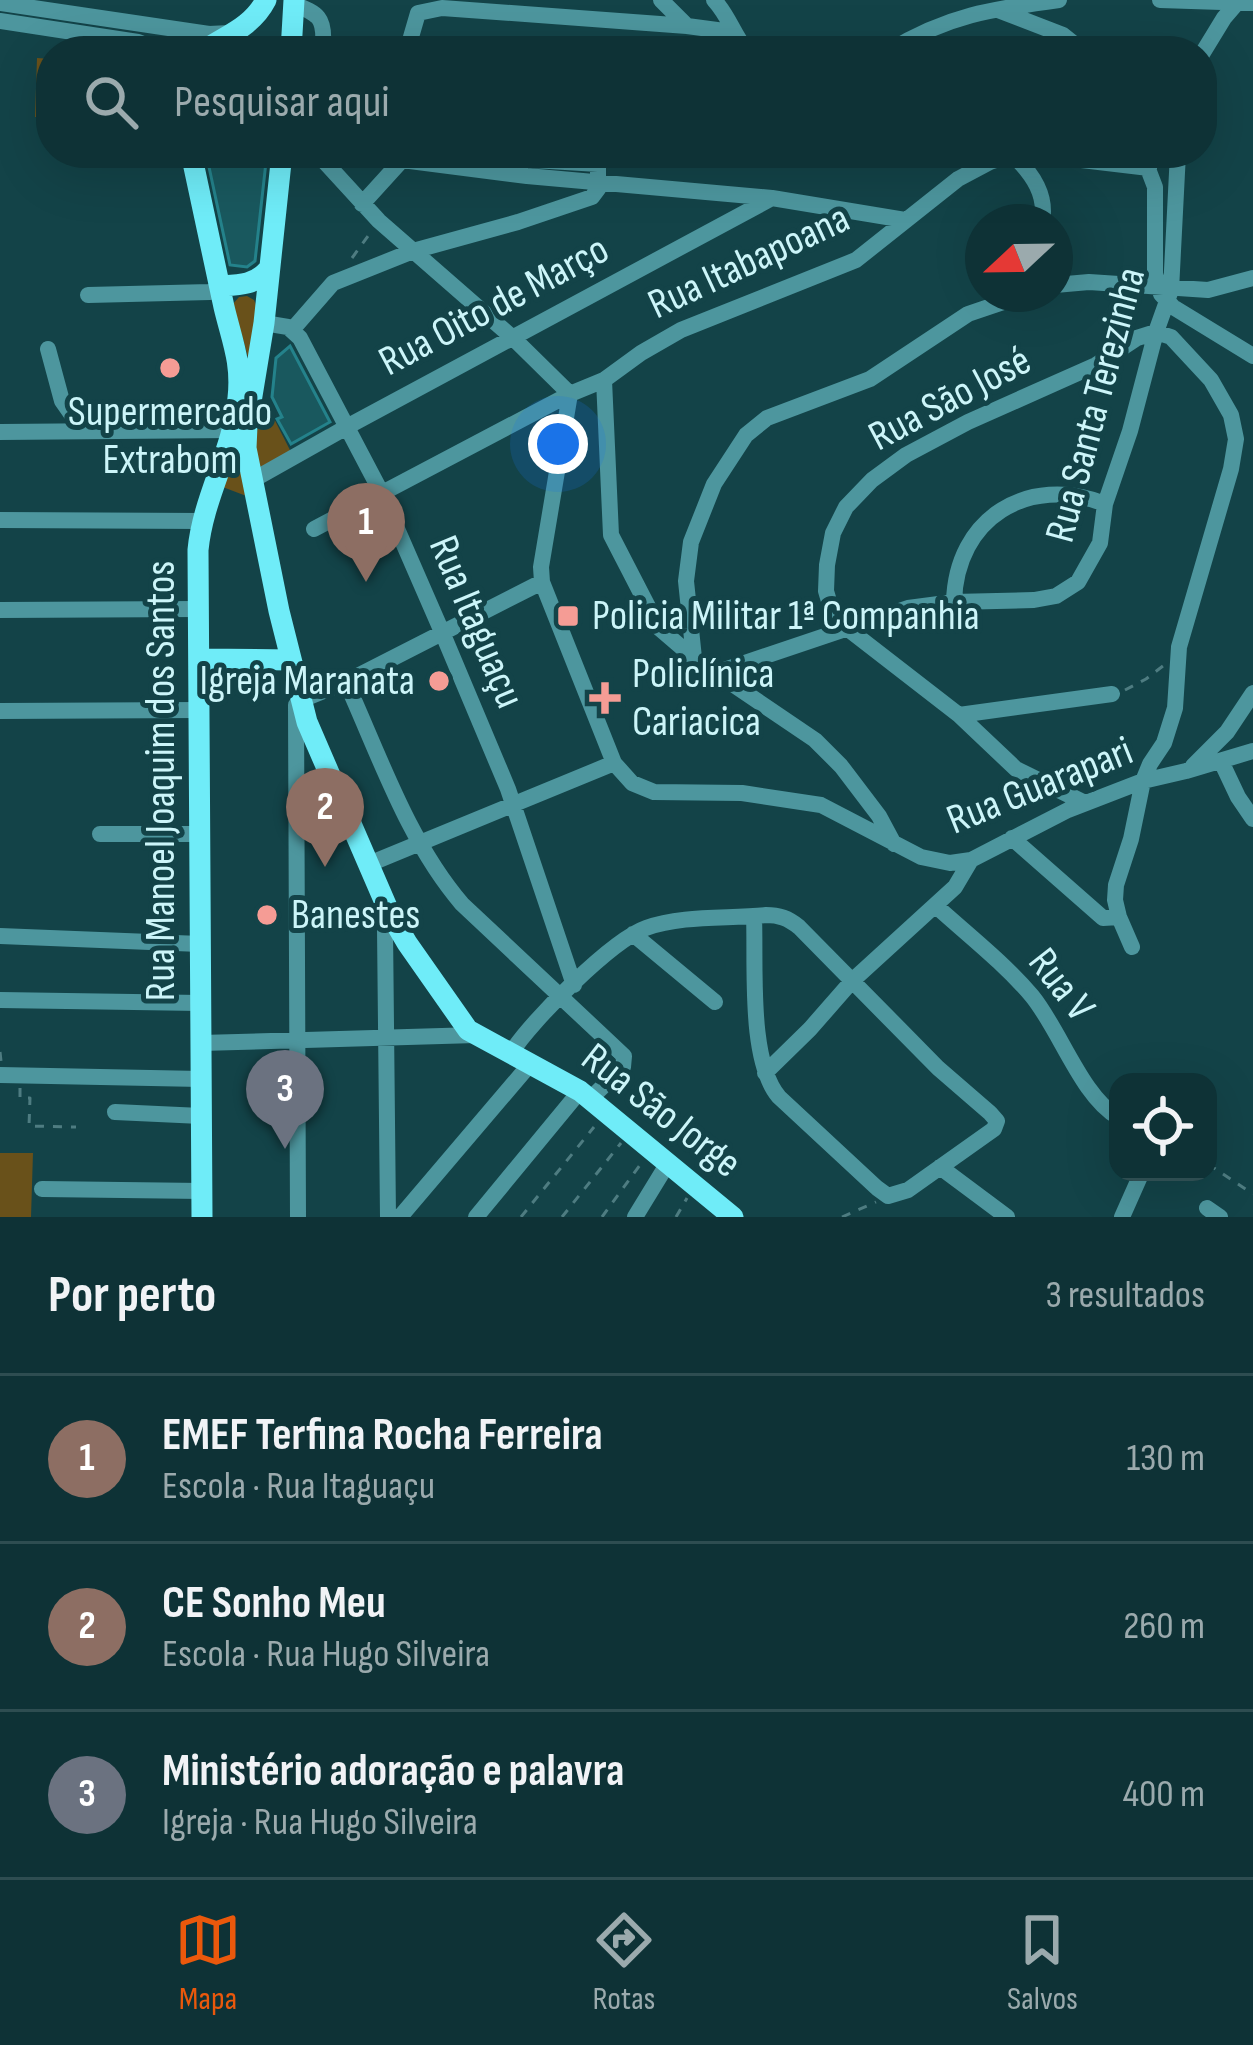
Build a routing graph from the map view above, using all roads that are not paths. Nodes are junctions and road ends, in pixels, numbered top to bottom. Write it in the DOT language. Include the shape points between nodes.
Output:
graph roads {
  1 [pos="266,0"];
  2 [pos="578,0"];
  3 [pos="661,0"];
  4 [pos="715,0"];
  5 [pos="1059,0"];
  6 [pos="1160,0"];
  7 [pos="294,2"];
  8 [pos="0,3"];
  9 [pos="1245,4"];
  10 [pos="995,9"];
  11 [pos="600,20"];
  12 [pos="0,21"];
  13 [pos="687,26"];
  14 [pos="237,32"];
  15 [pos="732,32"];
  16 [pos="97,36"];
  17 [pos="230,36"];
  18 [pos="292,36"];
  19 [pos="323,36"];
  20 [pos="410,36"];
  21 [pos="735,36"];
  22 [pos="916,36"];
  23 [pos="1064,36"];
  24 [pos="1213,36"];
  25 [pos="193,168"];
  26 [pos="280,168"];
  27 [pos="331,168"];
  28 [pos="395,168"];
  29 [pos="598,168"];
  30 [pos="604,168"];
  31 [pos="966,168"];
  32 [pos="1025,168"];
  33 [pos="1147,168"];
  34 [pos="1177,168"];
  35 [pos="772,198"];
  36 [pos="362,204"];
  37 [pos="1044,204"];
  38 [pos="905,220"];
  39 [pos="412,251"];
  40 [pos="268,271"];
  41 [pos="1253,278"];
  42 [pos="1073,283"];
  43 [pos="222,293"];
  44 [pos="1166,293"];
  45 [pos="88,295"];
  46 [pos="974,312"];
  47 [pos="968,314"];
  48 [pos="264,315"];
  49 [pos="292,330"];
  50 [pos="1156,332"];
  51 [pos="513,338"];
  52 [pos="48,349"];
  53 [pos="1253,356"];
  54 [pos="604,380"];
  55 [pos="570,394"];
  56 [pos="347,427"];
  57 [pos="83,431"];
  58 [pos="0,432"];
  59 [pos="239,436"];
  60 [pos="251,481"];
  61 [pos="381,492"];
  62 [pos="1105,504"];
  63 [pos="0,520"];
  64 [pos="202,521"];
  65 [pos="314,530"];
  66 [pos="542,582"];
  67 [pos="954,602"];
  68 [pos="198,609"];
  69 [pos="0,610"];
  70 [pos="848,629"];
  71 [pos="442,632"];
  72 [pos="694,658"];
  73 [pos="199,659"];
  74 [pos="290,660"];
  75 [pos="715,673"];
  76 [pos="346,682"];
  77 [pos="1253,693"];
  78 [pos="1112,694"];
  79 [pos="301,700"];
  80 [pos="199,710"];
  81 [pos="0,712"];
  82 [pos="959,715"];
  83 [pos="1253,751"];
  84 [pos="1221,761"];
  85 [pos="614,763"];
  86 [pos="1186,772"];
  87 [pos="1143,781"];
  88 [pos="1084,803"];
  89 [pos="514,806"];
  90 [pos="1253,819"];
  91 [pos="100,834"];
  92 [pos="199,834"];
  93 [pos="1012,838"];
  94 [pos="420,843"];
  95 [pos="894,844"];
  96 [pos="971,860"];
  97 [pos="369,864"];
  98 [pos="936,906"];
  99 [pos="389,914"];
  100 [pos="754,916"];
  101 [pos="1119,917"];
  102 [pos="633,934"];
  103 [pos="0,936"];
  104 [pos="200,944"];
  105 [pos="1132,947"];
  106 [pos="852,981"];
  107 [pos="566,992"];
  108 [pos="0,1000"];
  109 [pos="715,1002"];
  110 [pos="200,1003"];
  111 [pos="476,1036"];
  112 [pos="386,1039"];
  113 [pos="296,1041"];
  114 [pos="201,1043"];
  115 [pos="521,1058"];
  116 [pos="765,1073"];
  117 [pos="0,1075"];
  118 [pos="201,1079"];
  119 [pos="592,1100"];
  120 [pos="1109,1110"];
  121 [pos="116,1112"];
  122 [pos="201,1116"];
  123 [pos="660,1156"];
  124 [pos="940,1167"];
  125 [pos="1138,1181"];
  126 [pos="41,1189"];
  127 [pos="202,1191"];
  128 [pos="202,1217"];
  129 [pos="298,1217"];
  130 [pos="388,1217"];
  131 [pos="400,1217"];
  132 [pos="476,1217"];
  133 [pos="635,1217"];
  134 [pos="734,1217"];
  135 [pos="1007,1217"];
  136 [pos="1122,1217"];
  1 -- 14 [label="main road"];
  2 -- 11 [label="street"];
  3 -- 13 [label="street"];
  4 -- 15 [label="street"];
  5 -- 10 [label="street"];
  6 -- 9 [label="street"];
  7 -- 18 [label="main road"];
  7 -- 19 [label="street" via="316,13"];
  8 -- 14 [label="street"];
  9 -- 24 [label="street"];
  10 -- 22 [label="street"];
  10 -- 23 [label="street"];
  11 -- 13 [label="street"];
  11 -- 20 [label="street" via="442,8 418,13"];
  12 -- 16 [label="street"];
  13 -- 15 [label="street"];
  14 -- 17 [label="main road"];
  15 -- 21 [label="street"];
  25 -- 43 [label="main road, Rua Manoel Joaquim dos Santos"];
  26 -- 40 [label="main road, Rua Manoel Joaquim dos Santos"];
  27 -- 36 [label="street"];
  28 -- 36 [label="street"];
  29 -- 39 [label="street" via="596,194 583,200"];
  30 -- 35 [label="street"];
  31 -- 38 [label="street, Rua Itabapoana"];
  32 -- 37 [label="street"];
  33 -- 44 [label="street" via="1156,198 1155,274"];
  34 -- 44 [label="street, Rua Santa Terezinha"];
  35 -- 38 [label="street"];
  35 -- 51 [label="street, Rua Oito de Março"];
  36 -- 39 [label="street"];
  38 -- 54 [label="street, Rua Itabapoana" via="856,260 681,330"];
  39 -- 49 [label="street" via="333,283"];
  39 -- 51 [label="street"];
  40 -- 43 [label="main road"];
  40 -- 48 [label="main road, Rua Manoel Joaquim dos Santos"];
  41 -- 44 [label="street"];
  42 -- 44 [label="street"];
  43 -- 45 [label="street"];
  43 -- 48 [label="main road" via="245,292"];
  43 -- 59 [label="main road, Rua Manoel Joaquim dos Santos" via="237,350"];
  44 -- 50 [label="street, Rua Santa Terezinha"];
  44 -- 53 [label="street"];
  46 -- 47 [label="street"];
  47 -- 72 [label="street" via="870,379 767,418 738,444 701,512 686,563"];
  48 -- 49 [label="street"];
  48 -- 59 [label="main road, Rua Manoel Joaquim dos Santos"];
  49 -- 56 [label="street, Rua Itaguaçu"];
  50 -- 62 [label="street, Rua Santa Terezinha"];
  50 -- 70 [label="street, Rua São José" via="927,443 857,494 839,519 826,565 828,600"];
  50 -- 87 [label="street" via="1171,337 1211,380 1236,427 1179,646 1175,708"];
  51 -- 55 [label="street"];
  51 -- 56 [label="street, Rua Oito de Março"];
  52 -- 57 [label="street" via="62,401"];
  54 -- 55 [label="street, Rua Itabapoana"];
  54 -- 72 [label="street" via="610,535 659,628"];
  55 -- 61 [label="street, Rua Itabapoana"];
  55 -- 66 [label="street"];
  56 -- 60 [label="street, Rua Oito de Março"];
  56 -- 61 [label="street, Rua Itaguaçu"];
  57 -- 58 [label="street"];
  57 -- 59 [label="street"];
  59 -- 60 [label="main road"];
  59 -- 64 [label="main road, Rua Manoel Joaquim dos Santos"];
  60 -- 74 [label="main road"];
  61 -- 65 [label="street, Rua Itabapoana"];
  61 -- 71 [label="street, Rua Itaguaçu"];
  62 -- 67 [label="street, Rua Santa Terezinha" via="1094,559 1068,590"];
  62 -- 67 [label="street" via="1058,494 1000,510 968,543"];
  63 -- 64 [label="street"];
  64 -- 68 [label="main road, Rua Manoel Joaquim dos Santos"];
  66 -- 71 [label="street"];
  66 -- 85 [label="street"];
  67 -- 70 [label="street, Rua Santa Terezinha"];
  68 -- 69 [label="street"];
  68 -- 73 [label="main road, Rua Manoel Joaquim dos Santos"];
  70 -- 75 [label="street, Rua Santa Terezinha"];
  70 -- 82 [label="street"];
  71 -- 76 [label="street"];
  71 -- 89 [label="street, Rua Itaguaçu"];
  72 -- 75 [label="street"];
  73 -- 74 [label="main road"];
  73 -- 80 [label="main road, Rua Manoel Joaquim dos Santos"];
  74 -- 79 [label="main road"];
  75 -- 95 [label="street" via="815,740"];
  76 -- 79 [label="street"];
  76 -- 94 [label="street"];
  77 -- 86 [label="street" via="1228,732"];
  78 -- 82 [label="street"];
  79 -- 97 [label="main road"];
  79 -- 113 [label="street"];
  80 -- 81 [label="street"];
  80 -- 92 [label="main road, Rua Manoel Joaquim dos Santos"];
  82 -- 88 [label="street" via="1016,769"];
  83 -- 84 [label="street, Rua Guarapari"];
  84 -- 86 [label="street, Rua Guarapari"];
  84 -- 90 [label="street"];
  85 -- 89 [label="street"];
  85 -- 95 [label="street, Rua Guarapari" via="654,792 821,805"];
  86 -- 87 [label="street, Rua Guarapari"];
  87 -- 88 [label="street, Rua Guarapari"];
  87 -- 101 [label="street" via="1116,885"];
  88 -- 93 [label="street, Rua Guarapari"];
  89 -- 94 [label="street"];
  89 -- 107 [label="street, Rua Itaguaçu"];
  91 -- 92 [label="street"];
  92 -- 104 [label="main road, Rua Manoel Joaquim dos Santos"];
  93 -- 96 [label="street, Rua Guarapari"];
  93 -- 101 [label="street" via="1103,918"];
  94 -- 97 [label="street"];
  94 -- 107 [label="street" via="462,904"];
  95 -- 96 [label="street, Rua Guarapari" via="942,863"];
  96 -- 98 [label="street"];
  97 -- 99 [label="main road"];
  98 -- 106 [label="street"];
  98 -- 120 [label="street, Rua V" via="1027,990"];
  99 -- 111 [label="main road"];
  99 -- 112 [label="street"];
  100 -- 102 [label="street"];
  100 -- 106 [label="street" via="792,921"];
  100 -- 116 [label="street"];
  101 -- 105 [label="street"];
  102 -- 107 [label="street"];
  102 -- 109 [label="street"];
  103 -- 104 [label="street"];
  104 -- 110 [label="main road, Rua Manoel Joaquim dos Santos"];
  106 -- 116 [label="street"];
  106 -- 124 [label="street" via="997,1121"];
  107 -- 115 [label="street" via="541,1012"];
  107 -- 119 [label="street" via="624,1056"];
  108 -- 110 [label="street"];
  110 -- 114 [label="main road, Rua Manoel Joaquim dos Santos"];
  111 -- 112 [label="street"];
  111 -- 115 [label="main road, Rua São Jorge"];
  112 -- 113 [label="street"];
  112 -- 130 [label="street"];
  113 -- 114 [label="street"];
  113 -- 129 [label="street"];
  114 -- 118 [label="main road, Rua Manoel Joaquim dos Santos"];
  115 -- 119 [label="main road, Rua São Jorge"];
  115 -- 131 [label="street" via="461,1148"];
  116 -- 124 [label="street" via="779,1096 888,1196"];
  117 -- 118 [label="street"];
  118 -- 122 [label="main road, Rua Manoel Joaquim dos Santos"];
  119 -- 123 [label="main road, Rua São Jorge"];
  119 -- 132 [label="street"];
  121 -- 122 [label="street"];
  122 -- 127 [label="main road, Rua Manoel Joaquim dos Santos"];
  123 -- 133 [label="street"];
  123 -- 134 [label="main road, Rua São Jorge"];
  124 -- 135 [label="street"];
  125 -- 136 [label="street"];
  126 -- 127 [label="street"];
  127 -- 128 [label="main road, Rua Manoel Joaquim dos Santos"];
}
